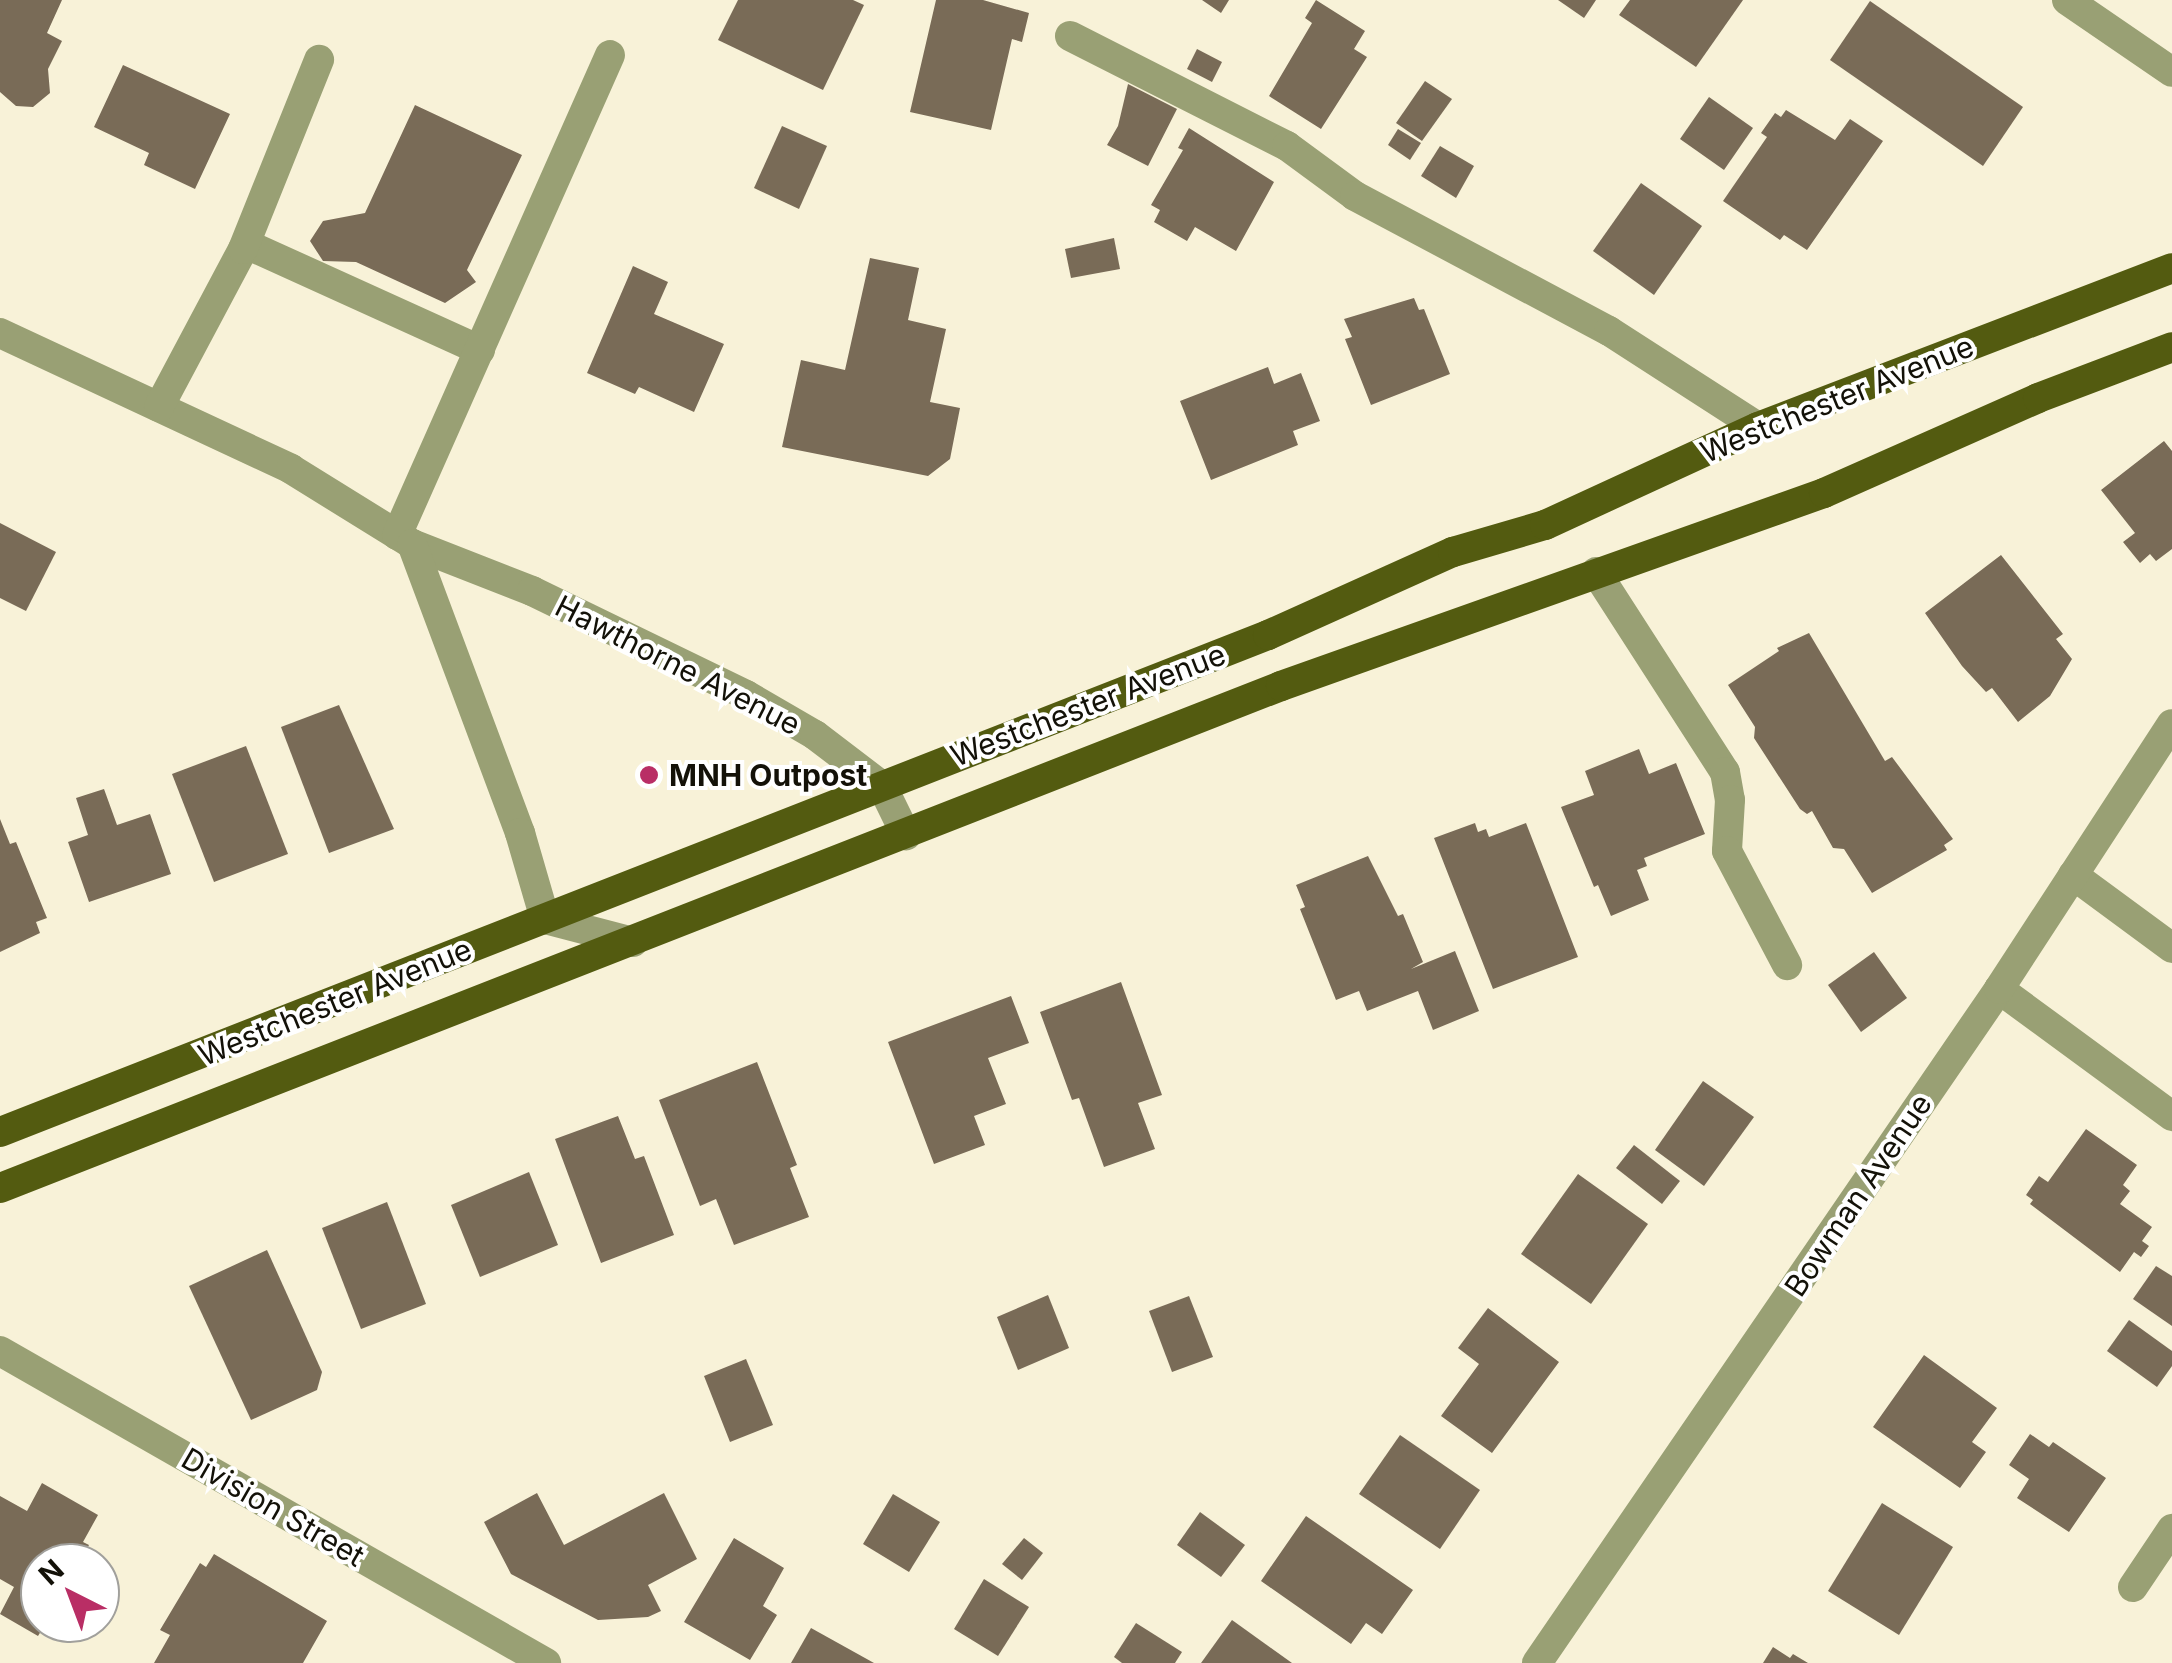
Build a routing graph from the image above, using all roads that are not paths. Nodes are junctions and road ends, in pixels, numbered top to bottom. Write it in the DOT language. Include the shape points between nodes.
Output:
graph roads {
  1 [pos="2068,0"];
  2 [pos="1070,36"];
  3 [pos="610,55"];
  4 [pos="319,60"];
  5 [pos="2172,72"];
  6 [pos="246,244"];
  7 [pos="2172,268"];
  8 [pos="0,333"];
  9 [pos="2172,347"];
  10 [pos="480,350"];
  11 [pos="158,407"];
  12 [pos="1758,427"];
  13 [pos="405,540"];
  14 [pos="1596,572"];
  15 [pos="2168,737"];
  16 [pos="882,786"];
  17 [pos="906,836"];
  18 [pos="2073,875"];
  19 [pos="545,919"];
  20 [pos="633,942"];
  21 [pos="2172,948"];
  22 [pos="1787,965"];
  23 [pos="1999,989"];
  24 [pos="2172,1116"];
  25 [pos="0,1132"];
  26 [pos="0,1188"];
  27 [pos="0,1351"];
  28 [pos="2172,1530"];
  29 [pos="2132,1587"];
  30 [pos="546,1663"];
  31 [pos="1537,1663"];
  1 -- 5 [label="street"];
  2 -- 12 [label="street" via="1287,146 1355,196 1609,331"];
  3 -- 10 [label="street"];
  4 -- 6 [label="street"];
  6 -- 10 [label="street"];
  6 -- 11 [label="street"];
  7 -- 12 [label="main road, Westchester Avenue"];
  8 -- 11 [label="street, Hawthorne Avenue"];
  9 -- 14 [label="main road, Westchester Avenue" via="1824,493"];
  10 -- 13 [label="street"];
  11 -- 13 [label="street, Hawthorne Avenue" via="291,468"];
  12 -- 16 [label="main road, Westchester Avenue" via="1545,525 1453,552 1268,635"];
  13 -- 16 [label="street, Hawthorne Avenue" via="532,591 746,695 816,735"];
  13 -- 19 [label="street" via="520,832"];
  14 -- 17 [label="main road, Westchester Avenue" via="1281,686"];
  14 -- 22 [label="street" via="1724,772 1727,851"];
  15 -- 18 [label="street, Bowman Avenue"];
  16 -- 17 [label="street, Hawthorne Avenue"];
  16 -- 19 [label="main road, Westchester Avenue"];
  17 -- 20 [label="main road, Westchester Avenue"];
  18 -- 21 [label="street"];
  18 -- 23 [label="street, Bowman Avenue"];
  19 -- 20 [label="street"];
  19 -- 25 [label="main road, Westchester Avenue"];
  20 -- 26 [label="main road, Westchester Avenue"];
  23 -- 24 [label="street"];
  23 -- 31 [label="street, Bowman Avenue"];
  27 -- 30 [label="street, Division Street"];
  28 -- 29 [label="street"];
}
